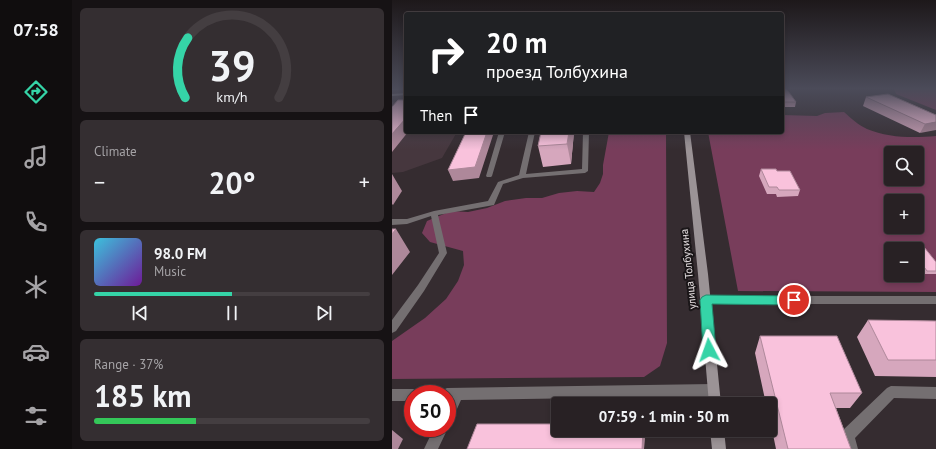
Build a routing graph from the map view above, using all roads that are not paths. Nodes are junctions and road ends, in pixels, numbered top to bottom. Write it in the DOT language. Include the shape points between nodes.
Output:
graph roads {
  1 [pos="501,134"];
  2 [pos="532,134"];
  3 [pos="586,134"];
  4 [pos="687,134"];
  5 [pos="489,176"];
  6 [pos="522,176"];
  7 [pos="434,214"];
  8 [pos="392,222"];
  9 [pos="706,300"];
  10 [pos="936,300"];
  11 [pos="392,328"];
  12 [pos="713,390"];
  13 [pos="936,393"];
  14 [pos="456,394"];
  15 [pos="392,395"];
  16 [pos="404,395"];
  17 [pos="714,397"];
  18 [pos="437,437"];
  19 [pos="718,437"];
  20 [pos="431,449"];
  21 [pos="719,449"];
  22 [pos="851,449"];
  1 -- 5 [label="street"];
  2 -- 6 [label="street"];
  3 -- 6 [label="street" via="585,171"];
  4 -- 9 [label="main road, улица Толбухина"];
  6 -- 7 [label="street" via="500,183 491,203"];
  7 -- 8 [label="street"];
  7 -- 11 [label="street" via="443,253"];
  9 -- 10 [label="street"];
  9 -- 12 [label="main road, улица Толбухина"];
  12 -- 14 [label="street"];
  12 -- 17 [label="main road, улица Толбухина"];
  13 -- 22 [label="street" via="891,392 847,436"];
  15 -- 16 [label="street"];
  18 -- 20 [label="street"];
  19 -- 21 [label="main road"];
}
